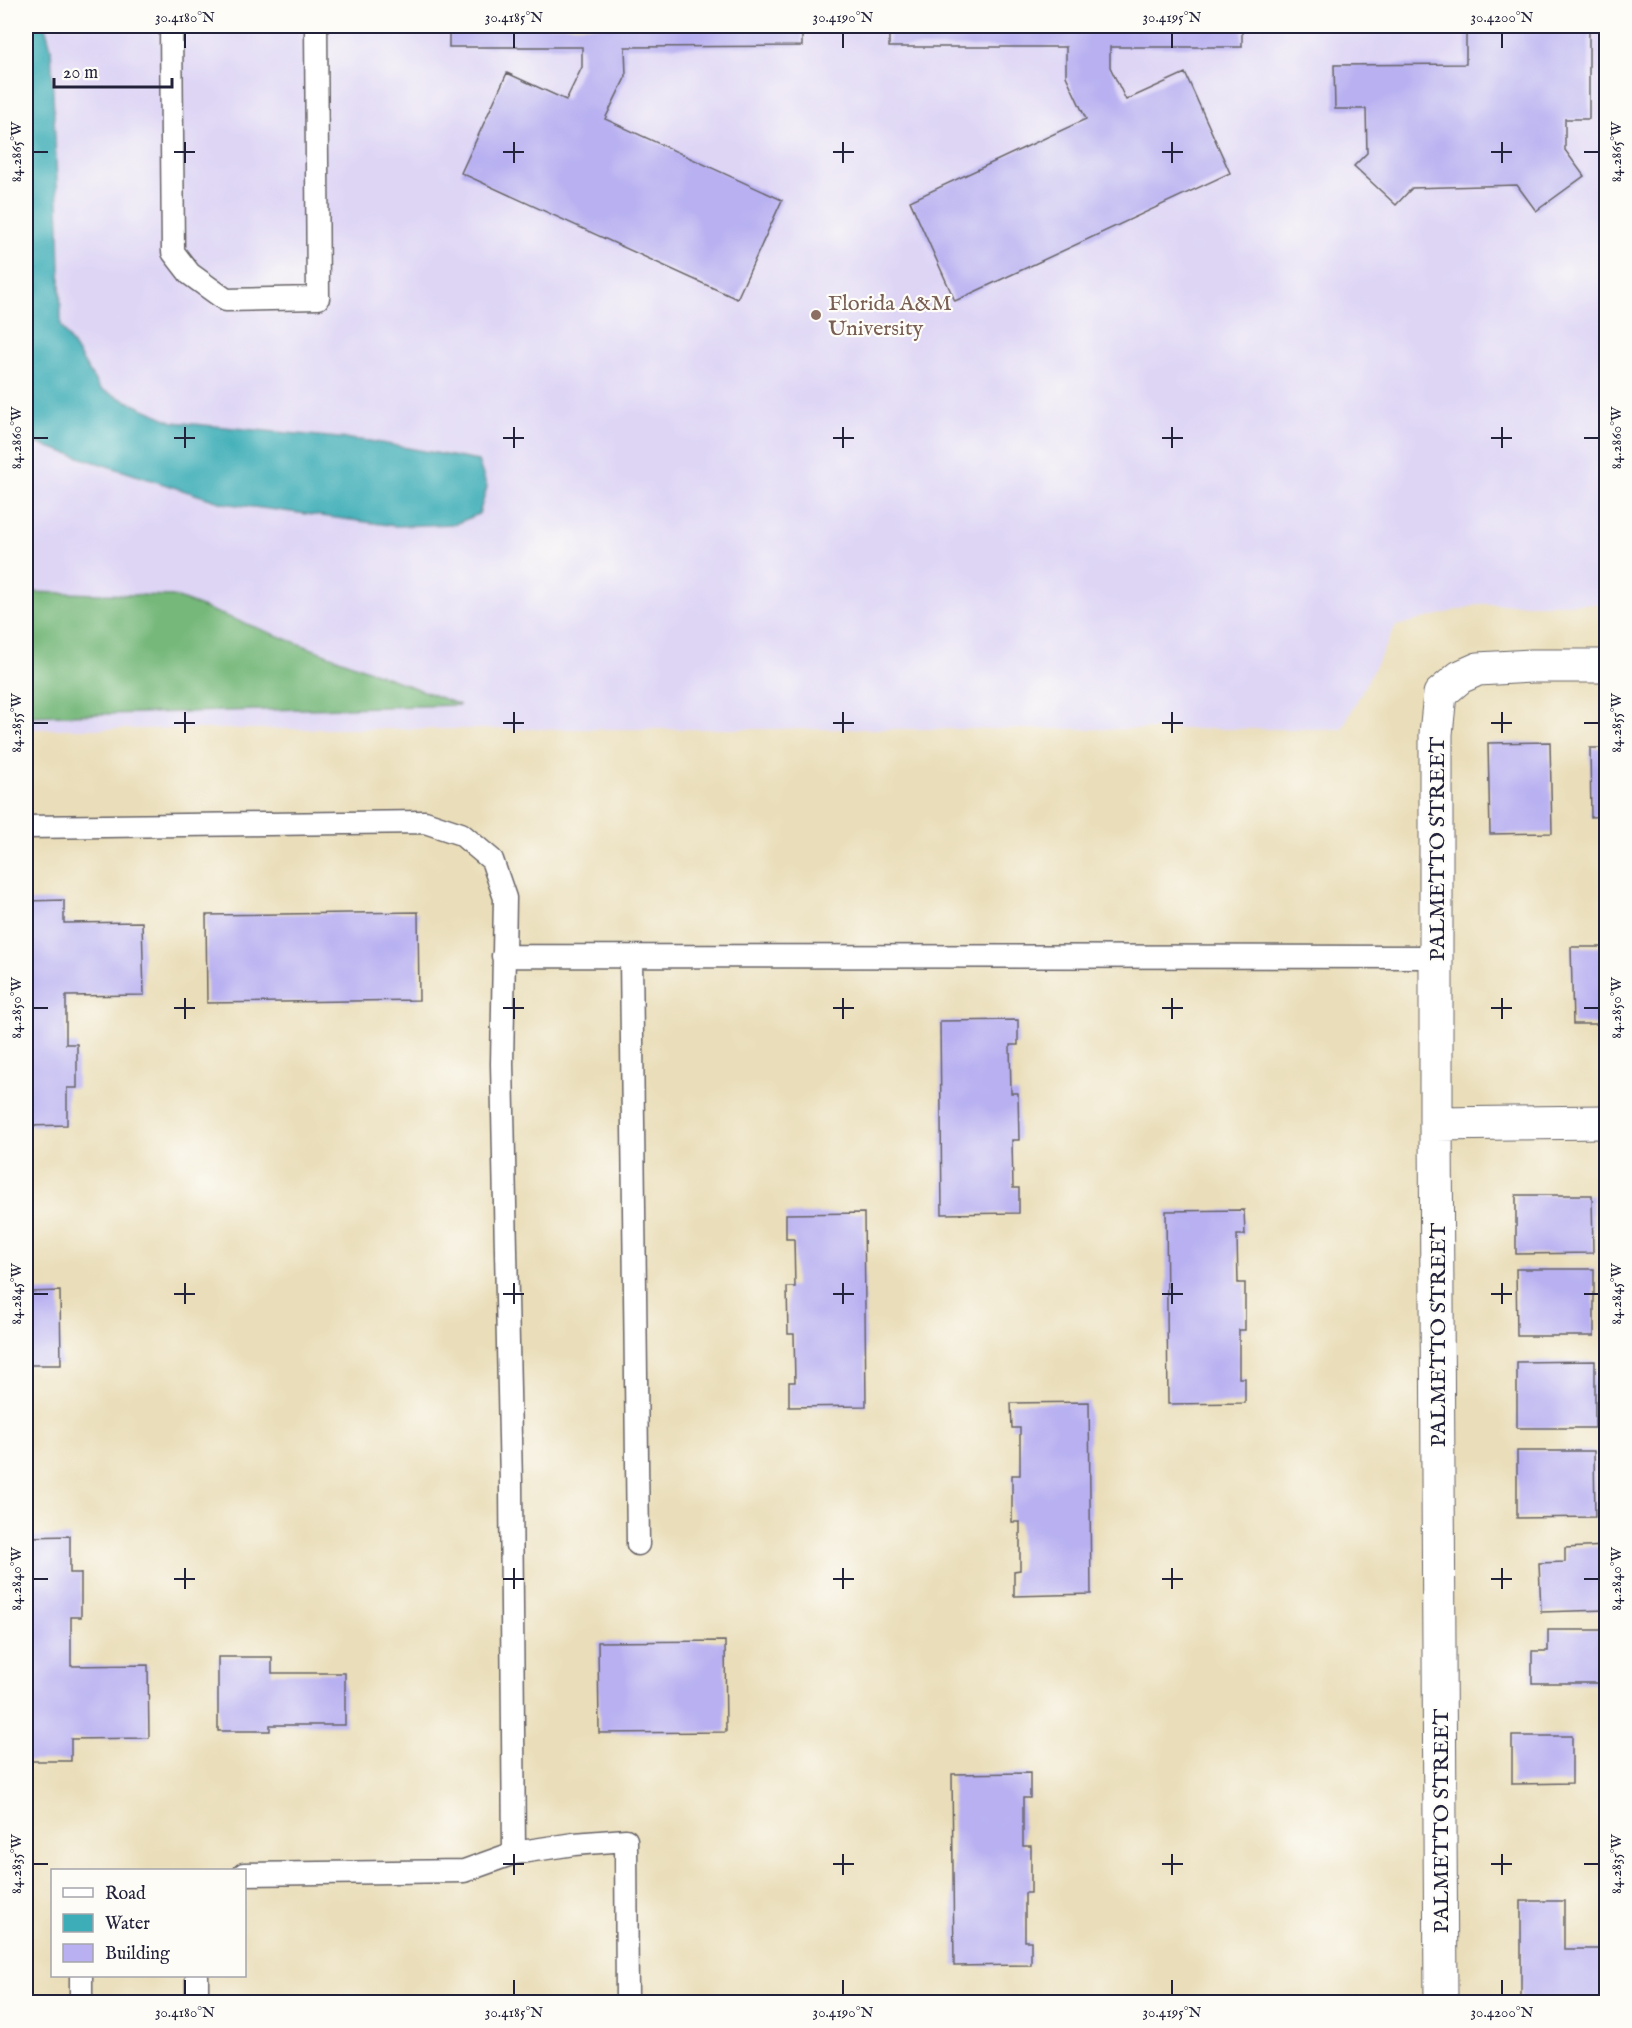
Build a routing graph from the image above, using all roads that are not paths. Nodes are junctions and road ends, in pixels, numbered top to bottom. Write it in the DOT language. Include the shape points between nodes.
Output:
graph roads {
  1 [pos="171,26"];
  2 [pos="316,26"];
  3 [pos="1606,666"];
  4 [pos="26,827"];
  5 [pos="503,956"];
  6 [pos="631,957"];
  7 [pos="1436,957"];
  8 [pos="1606,1122"];
  9 [pos="1436,1124"];
  10 [pos="638,1544"];
  11 [pos="514,1853"];
  12 [pos="246,1874"];
  13 [pos="81,1977"];
  14 [pos="197,1977"];
  15 [pos="81,2002"];
  16 [pos="197,2002"];
  17 [pos="627,2002"];
  18 [pos="1441,2002"];
  1 -- 2 [label="lane" via="173,252 190,274 226,300 318,298"];
  3 -- 7 [label="street, PALMETTO STREET" via="1478,669 1460,677 1440,694 1436,734"];
  4 -- 5 [label="lane" via="425,822 461,834 492,860 505,898"];
  5 -- 6 [label="lane"];
  5 -- 11 [label="lane"];
  6 -- 7 [label="lane"];
  6 -- 10 [label="lane"];
  7 -- 9 [label="street, PALMETTO STREET"];
  8 -- 9 [label="street"];
  9 -- 18 [label="street, PALMETTO STREET"];
  11 -- 12 [label="lane" via="464,1871"];
  11 -- 17 [label="lane" via="626,1840"];
  13 -- 15 [label="lane"];
  14 -- 16 [label="lane"];
}
